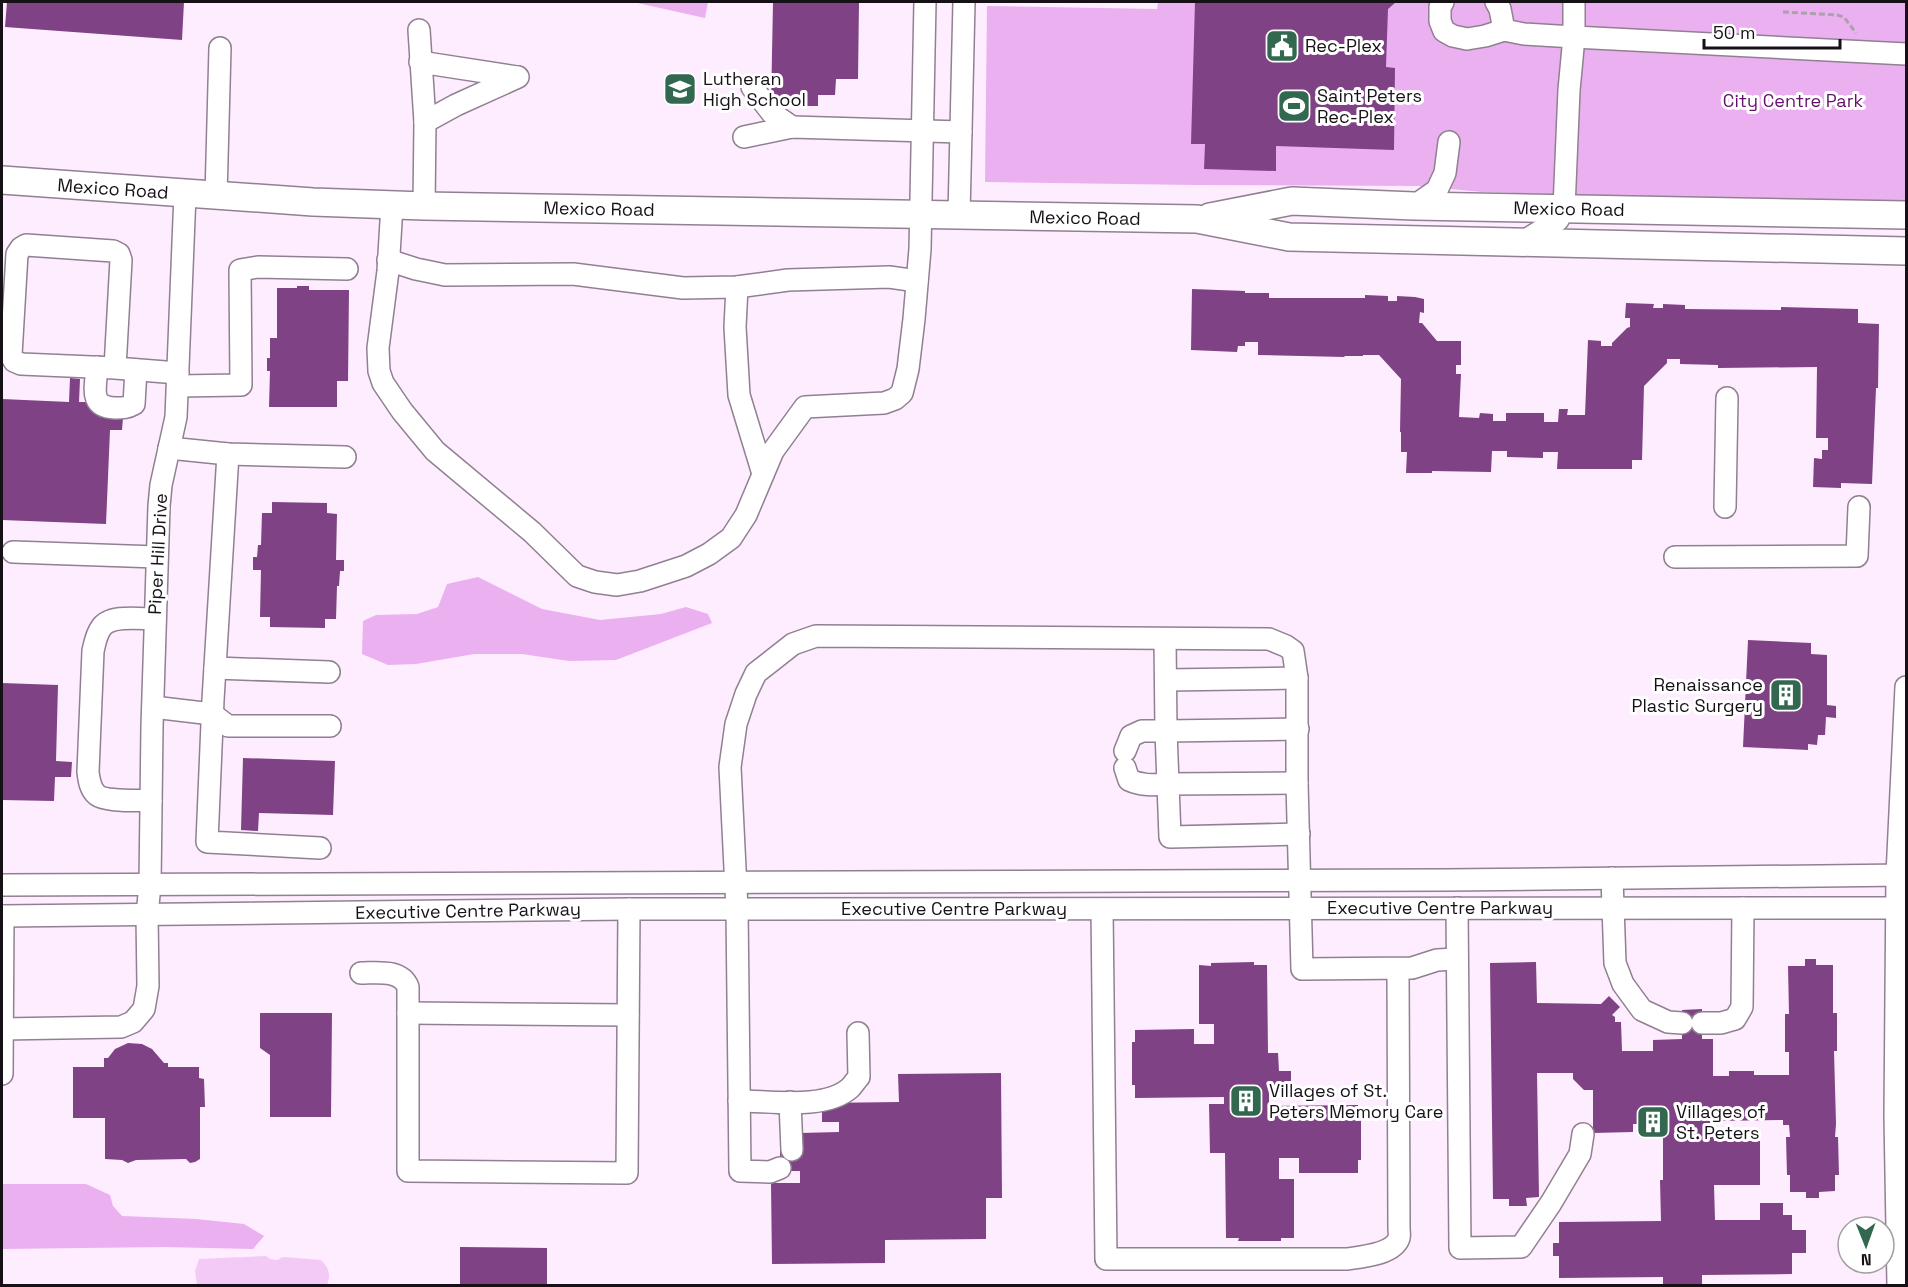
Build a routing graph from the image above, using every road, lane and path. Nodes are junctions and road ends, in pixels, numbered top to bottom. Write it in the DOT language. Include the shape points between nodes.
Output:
graph roads {
  1 [pos="925,2"];
  2 [pos="964,2"];
  3 [pos="1443,2"];
  4 [pos="1496,2"];
  5 [pos="1574,2"];
  6 [pos="1783,12"];
  7 [pos="419,30"];
  8 [pos="1504,30"];
  9 [pos="1574,37"];
  10 [pos="1858,37"];
  11 [pos="220,48"];
  12 [pos="1906,54"];
  13 [pos="420,62"];
  14 [pos="753,87"];
  15 [pos="425,122"];
  16 [pos="792,127"];
  17 [pos="923,130"];
  18 [pos="961,132"];
  19 [pos="744,137"];
  20 [pos="1449,142"];
  21 [pos="2,180"];
  22 [pos="185,194"];
  23 [pos="216,196"];
  24 [pos="392,205"];
  25 [pos="424,206"];
  26 [pos="1414,206"];
  27 [pos="1564,208"];
  28 [pos="921,214"];
  29 [pos="959,215"];
  30 [pos="1906,215"];
  31 [pos="1197,219"];
  32 [pos="1521,243"];
  33 [pos="1906,251"];
  34 [pos="388,260"];
  35 [pos="347,269"];
  36 [pos="918,281"];
  37 [pos="737,287"];
  38 [pos="116,368"];
  39 [pos="178,379"];
  40 [pos="1727,398"];
  41 [pos="169,448"];
  42 [pos="228,454"];
  43 [pos="345,457"];
  44 [pos="763,474"];
  45 [pos="1725,507"];
  46 [pos="1859,507"];
  47 [pos="12,552"];
  48 [pos="157,557"];
  49 [pos="1675,557"];
  50 [pos="155,619"];
  51 [pos="1165,639"];
  52 [pos="215,669"];
  53 [pos="329,672"];
  54 [pos="1297,678"];
  55 [pos="1166,680"];
  56 [pos="1906,687"];
  57 [pos="153,707"];
  58 [pos="212,714"];
  59 [pos="330,726"];
  60 [pos="1298,729"];
  61 [pos="1166,731"];
  62 [pos="1297,783"];
  63 [pos="1168,784"];
  64 [pos="151,801"];
  65 [pos="1299,834"];
  66 [pos="320,848"];
  67 [pos="1902,875"];
  68 [pos="1612,878"];
  69 [pos="1300,880"];
  70 [pos="736,882"];
  71 [pos="2,885"];
  72 [pos="150,885"];
  73 [pos="1457,908"];
  74 [pos="1613,908"];
  75 [pos="1743,908"];
  76 [pos="1902,908"];
  77 [pos="629,909"];
  78 [pos="737,909"];
  79 [pos="1102,909"];
  80 [pos="1301,909"];
  81 [pos="147,915"];
  82 [pos="2,916"];
  83 [pos="1457,959"];
  84 [pos="1398,969"];
  85 [pos="361,973"];
  86 [pos="408,1013"];
  87 [pos="628,1015"];
  88 [pos="2,1029"];
  89 [pos="858,1033"];
  90 [pos="2,1074"];
  91 [pos="739,1101"];
  92 [pos="790,1102"];
  93 [pos="1583,1134"];
  94 [pos="792,1150"];
  95 [pos="1901,1163"];
  96 [pos="780,1168"];
  97 [pos="1898,1286"];
  1 -- 17 [label="street"];
  2 -- 18 [label="street"];
  3 -- 8 [label="street" via="1440,21 1444,31 1453,36 1467,39"];
  4 -- 8 [label="street"];
  5 -- 9 [label="street"];
  6 -- 10 [label="path" via="1844,17"];
  7 -- 13 [label="street"];
  8 -- 9 [label="street"];
  9 -- 12 [label="street"];
  9 -- 27 [label="street"];
  11 -- 23 [label="street"];
  13 -- 15 [label="street"];
  13 -- 15 [label="street" via="518,77"];
  14 -- 16 [label="street" via="771,113"];
  15 -- 25 [label="street"];
  16 -- 17 [label="street"];
  16 -- 19 [label="street"];
  17 -- 18 [label="street"];
  17 -- 28 [label="street"];
  18 -- 29 [label="street"];
  20 -- 26 [label="street" via="1445,173 1437,190"];
  21 -- 22 [label="main road, Mexico Road"];
  22 -- 23 [label="main road, Mexico Road"];
  22 -- 39 [label="street, Piper Hill Drive"];
  23 -- 24 [label="main road, Mexico Road"];
  24 -- 25 [label="main road, Mexico Road"];
  24 -- 34 [label="street"];
  25 -- 28 [label="main road, Mexico Road"];
  26 -- 27 [label="main road, Mexico Road"];
  26 -- 31 [label="main road, Mexico Road" via="1292,201"];
  27 -- 30 [label="main road, Mexico Road"];
  27 -- 32 [label="street" via="1558,220"];
  28 -- 29 [label="main road, Mexico Road"];
  28 -- 36 [label="street"];
  29 -- 31 [label="main road, Mexico Road"];
  31 -- 32 [label="main road, Mexico Road" via="1289,237"];
  32 -- 33 [label="main road, Mexico Road"];
  34 -- 37 [label="street" via="445,275 573,274 683,288"];
  34 -- 44 [label="street" via="378,348 383,383 435,452 532,532 577,576 617,585 686,566 709,554 731,538 746,515"];
  35 -- 39 [label="street" via="240,270 242,385"];
  36 -- 37 [label="street" via="889,277 788,279"];
  36 -- 44 [label="street" via="902,393 884,403 806,407 773,451"];
  37 -- 44 [label="street" via="739,395"];
  38 -- 38 [label="street" via="119,254 113,250 26,245 21,248 17,254 11,356 14,361"];
  38 -- 39 [label="street"];
  39 -- 41 [label="street, Piper Hill Drive"];
  40 -- 45 [label="street"];
  41 -- 42 [label="street"];
  41 -- 48 [label="street, Piper Hill Drive" via="159,506"];
  42 -- 43 [label="street"];
  42 -- 52 [label="street"];
  46 -- 49 [label="street" via="1857,556"];
  47 -- 48 [label="street"];
  48 -- 50 [label="street, Piper Hill Drive"];
  50 -- 57 [label="street, Piper Hill Drive"];
  50 -- 64 [label="street" via="115,620 106,623 96,638 88,772 98,796"];
  51 -- 54 [label="street" via="1269,639 1293,651"];
  51 -- 55 [label="street"];
  51 -- 70 [label="street" via="816,636 793,644 756,673 736,724 730,766"];
  52 -- 53 [label="street"];
  52 -- 58 [label="street"];
  54 -- 55 [label="street"];
  54 -- 60 [label="street"];
  55 -- 61 [label="street"];
  56 -- 67 [label="street"];
  57 -- 58 [label="street"];
  57 -- 64 [label="street, Piper Hill Drive"];
  58 -- 59 [label="street" via="228,726"];
  58 -- 66 [label="street" via="207,842"];
  60 -- 61 [label="street"];
  60 -- 62 [label="street"];
  61 -- 63 [label="street"];
  61 -- 63 [label="street" via="1142,731 1131,736 1125,759 1130,780 1138,784"];
  62 -- 63 [label="street"];
  62 -- 65 [label="street"];
  63 -- 65 [label="street" via="1170,837"];
  64 -- 72 [label="street, Piper Hill Drive"];
  65 -- 69 [label="street"];
  67 -- 68 [label="street, Executive Centre Parkway"];
  67 -- 76 [label="street"];
  68 -- 69 [label="street, Executive Centre Parkway"];
  68 -- 74 [label="street"];
  69 -- 70 [label="street, Executive Centre Parkway"];
  69 -- 80 [label="street"];
  70 -- 72 [label="street, Executive Centre Parkway"];
  70 -- 78 [label="street"];
  71 -- 72 [label="street, Executive Centre Parkway"];
  72 -- 81 [label="street, Piper Hill Drive"];
  73 -- 74 [label="street, Executive Centre Parkway"];
  73 -- 80 [label="street, Executive Centre Parkway"];
  73 -- 83 [label="street"];
  74 -- 75 [label="street, Executive Centre Parkway"];
  74 -- 75 [label="street" via="1615,963 1623,984 1642,1010 1668,1022 1721,1023 1735,1019 1742,1007"];
  75 -- 76 [label="street, Executive Centre Parkway"];
  76 -- 95 [label="street"];
  77 -- 78 [label="street, Executive Centre Parkway"];
  77 -- 81 [label="street, Executive Centre Parkway"];
  77 -- 87 [label="street"];
  78 -- 79 [label="street, Executive Centre Parkway"];
  78 -- 91 [label="street"];
  79 -- 80 [label="street, Executive Centre Parkway"];
  79 -- 84 [label="street" via="1106,1259 1346,1258 1366,1256 1393,1246 1399,1238"];
  80 -- 84 [label="street" via="1302,969"];
  81 -- 82 [label="street, Executive Centre Parkway"];
  81 -- 88 [label="street, Piper Hill Drive" via="148,986 144,1009 133,1022 121,1027"];
  82 -- 88 [label="street"];
  83 -- 84 [label="street"];
  83 -- 93 [label="street" via="1460,1248 1521,1247 1580,1154"];
  85 -- 86 [label="street" via="391,974 406,981"];
  86 -- 87 [label="street"];
  86 -- 87 [label="street" via="408,1171 627,1173"];
  88 -- 90 [label="street"];
  89 -- 92 [label="street" via="859,1077 849,1088 832,1098"];
  91 -- 92 [label="street"];
  91 -- 96 [label="street" via="740,1171 771,1172"];
  92 -- 94 [label="street"];
  95 -- 97 [label="street"];
}
